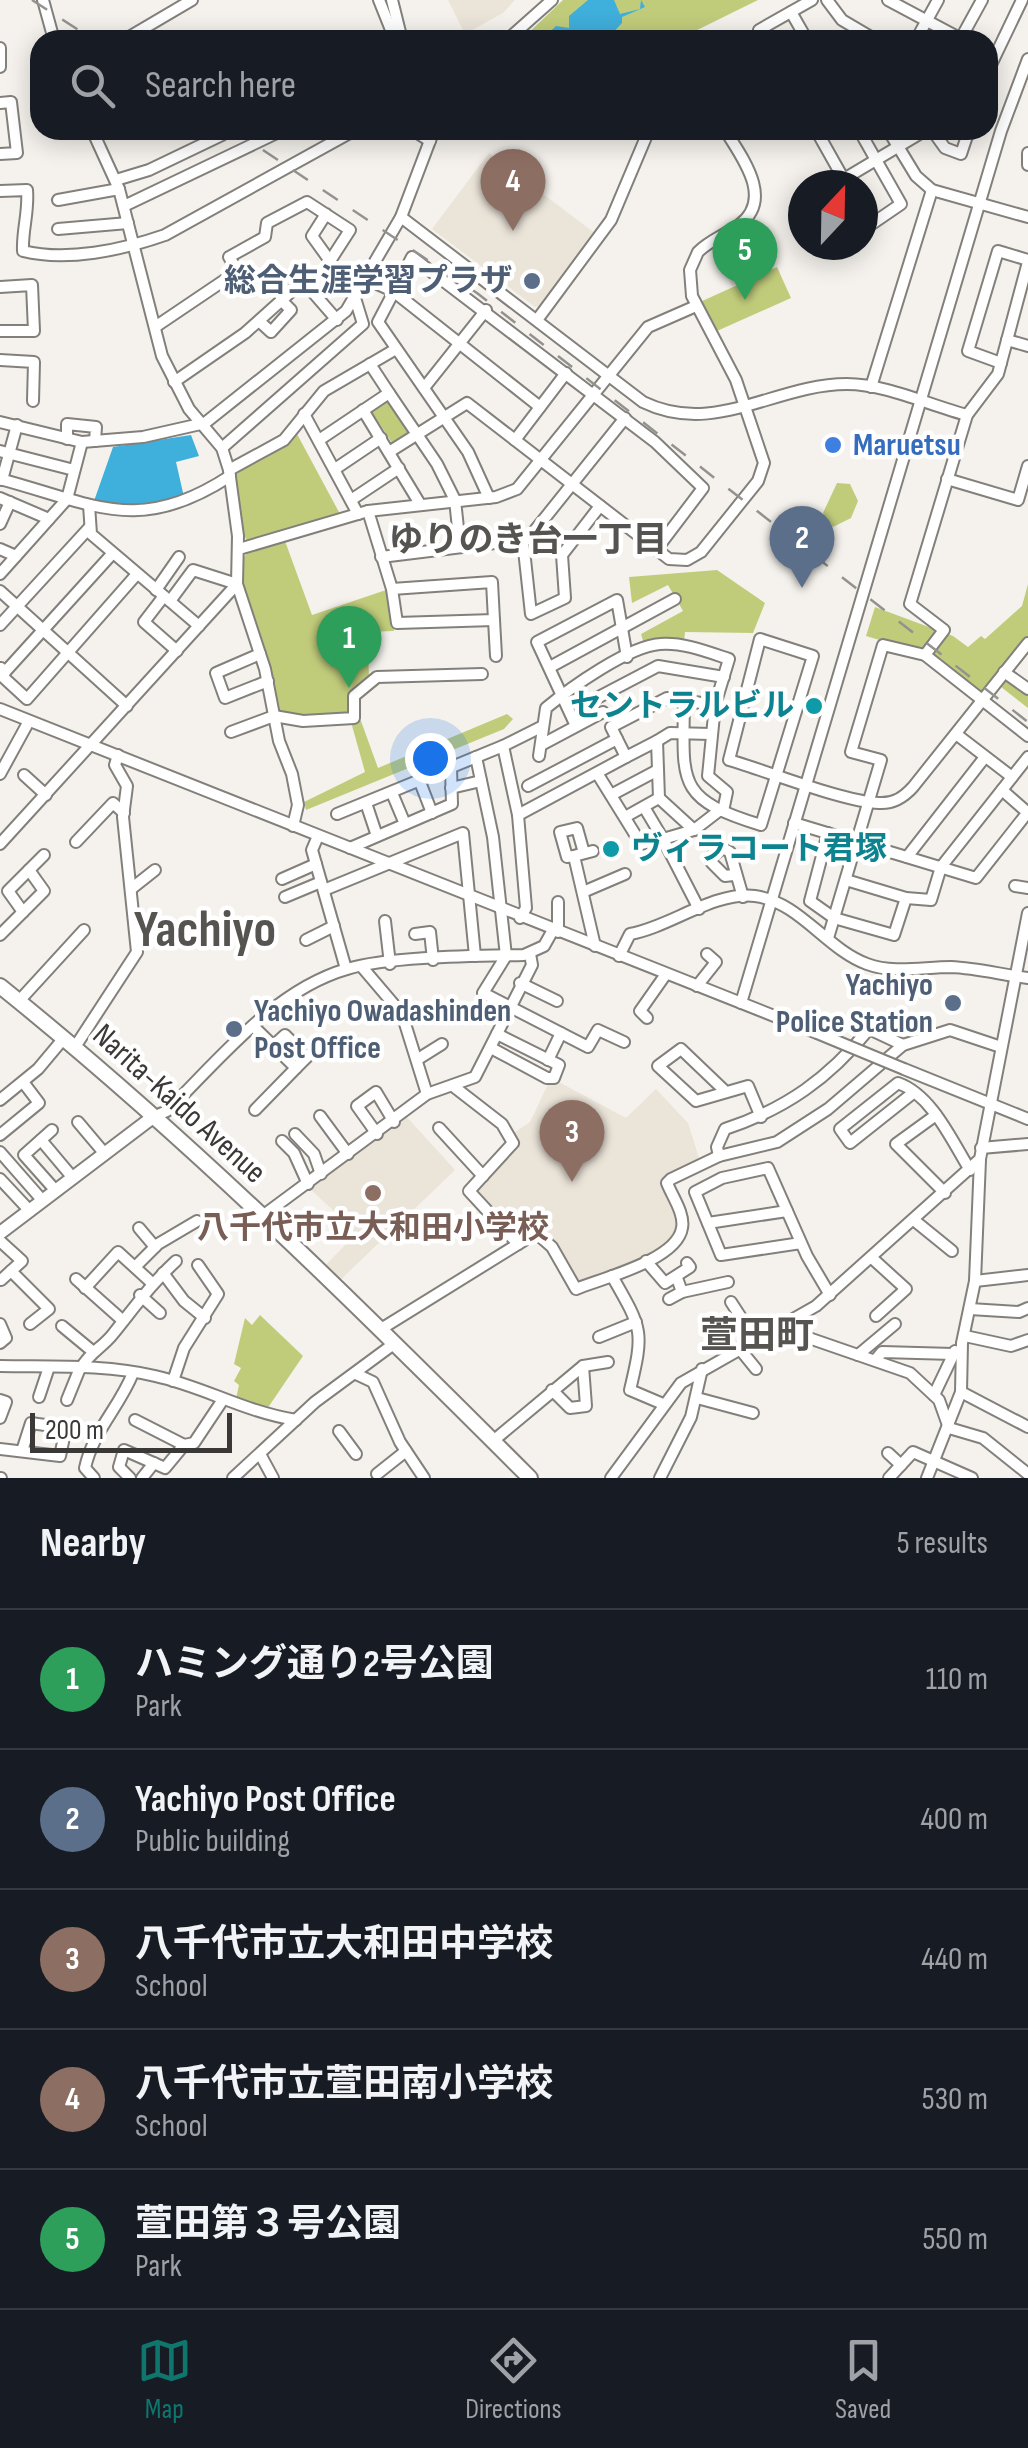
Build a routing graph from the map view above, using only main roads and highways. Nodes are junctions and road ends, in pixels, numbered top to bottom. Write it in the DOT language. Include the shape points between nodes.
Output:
graph roads {
  1 [pos="0,986"];
  2 [pos="153,1117"];
  3 [pos="1,1232"];
  4 [pos="530,1478"];
  1 -- 2 [label="highway, Narita-Kaido Avenue"];
  2 -- 3 [label="main road"];
  2 -- 4 [label="highway, Narita-Kaido Avenue" via="381,1328"];
}
